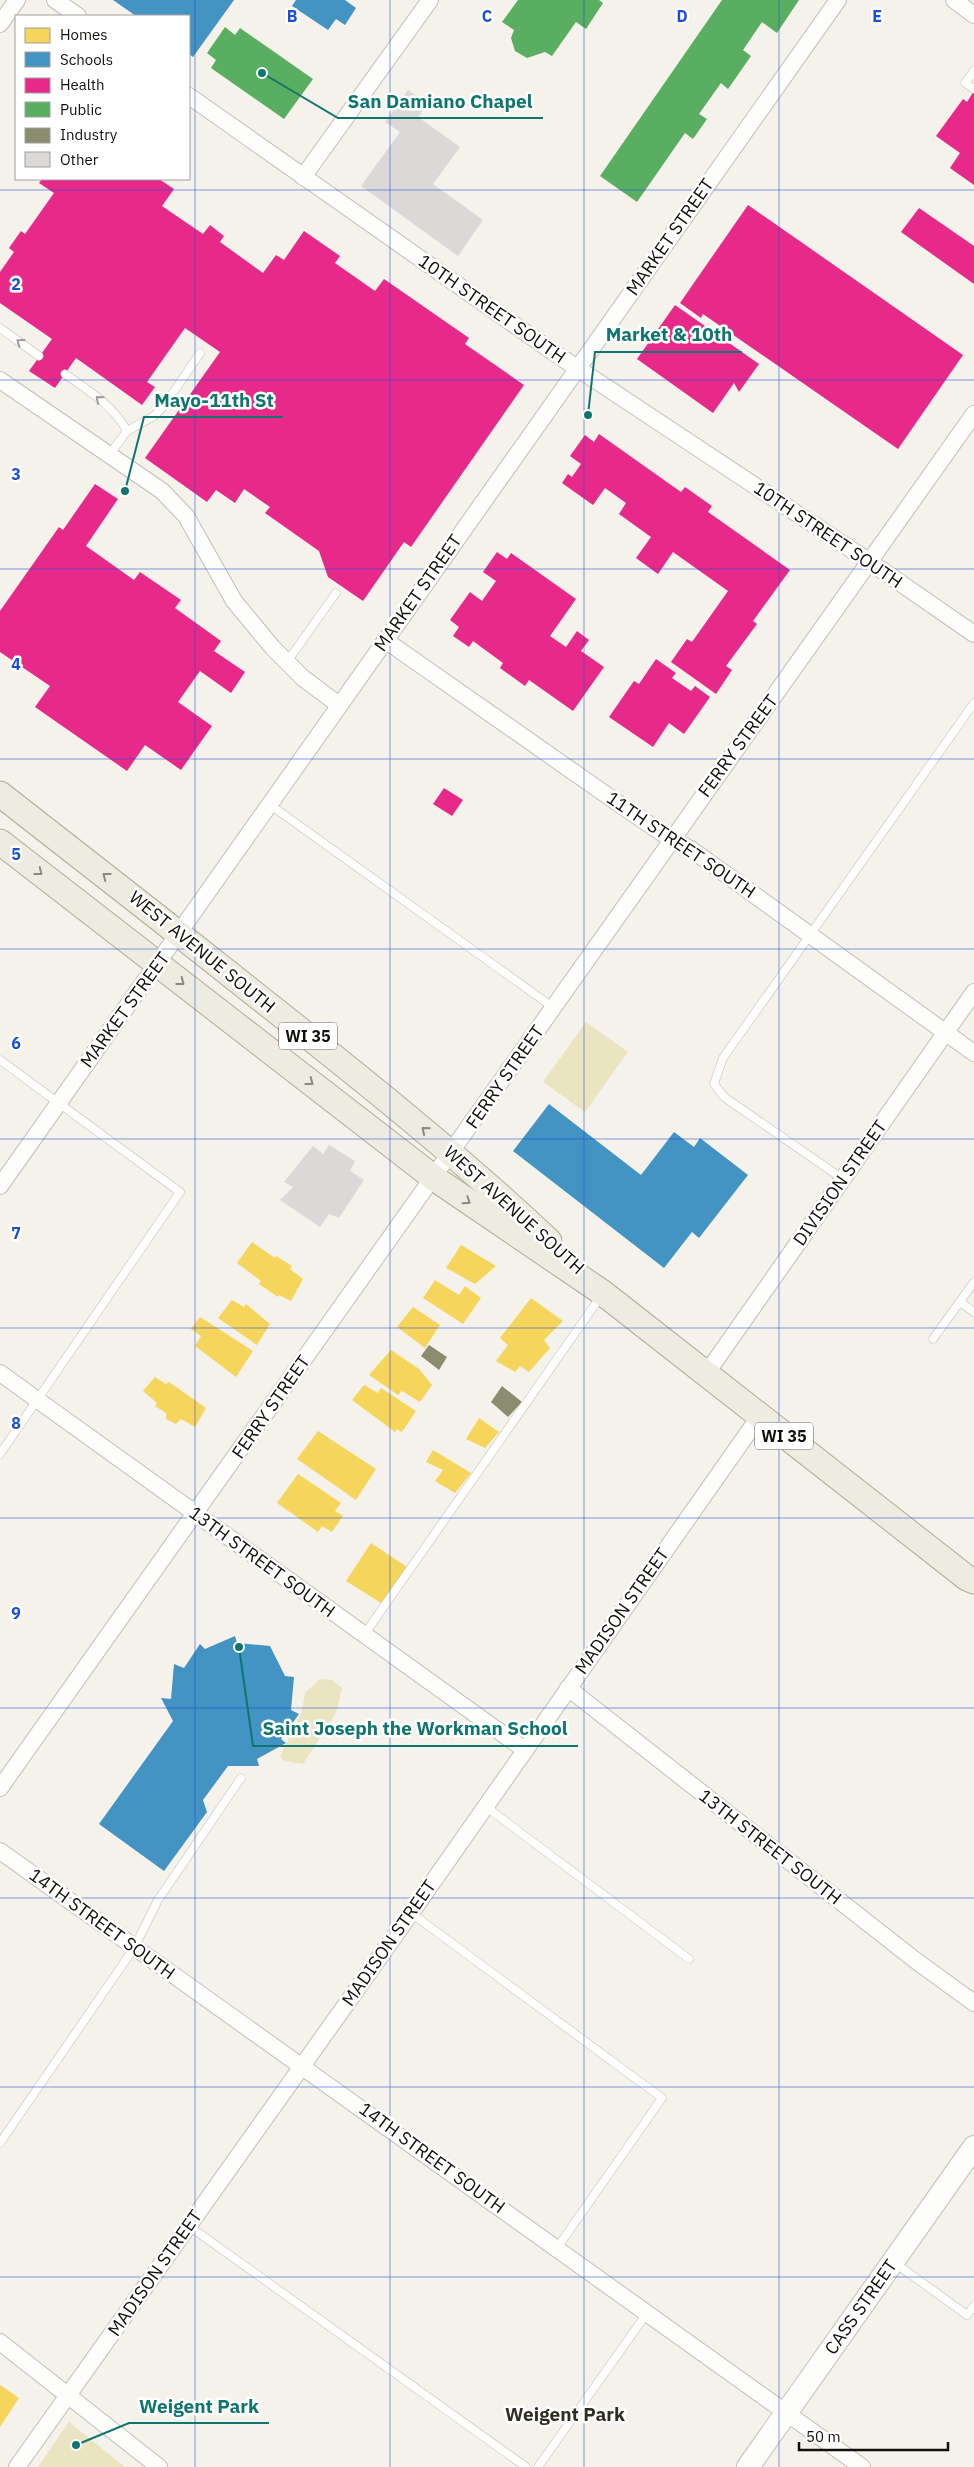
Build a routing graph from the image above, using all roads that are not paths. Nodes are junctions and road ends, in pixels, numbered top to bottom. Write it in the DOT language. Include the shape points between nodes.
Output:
graph roads {
  1 [pos="17,0"];
  2 [pos="55,0"];
  3 [pos="430,0"];
  4 [pos="838,0"];
  5 [pos="954,0"];
  6 [pos="974,14"];
  7 [pos="77,15"];
  8 [pos="0,24"];
  9 [pos="974,71"];
  10 [pos="974,89"];
  11 [pos="190,97"];
  12 [pos="303,177"];
  13 [pos="0,328"];
  14 [pos="200,353"];
  15 [pos="40,356"];
  16 [pos="577,368"];
  17 [pos="65,374"];
  18 [pos="0,380"];
  19 [pos="974,414"];
  20 [pos="127,430"];
  21 [pos="108,455"];
  22 [pos="870,562"];
  23 [pos="336,593"];
  24 [pos="974,634"];
  25 [pos="385,640"];
  26 [pos="287,662"];
  27 [pos="974,703"];
  28 [pos="339,705"];
  29 [pos="0,794"];
  30 [pos="269,804"];
  31 [pos="671,839"];
  32 [pos="0,842"];
  33 [pos="180,933"];
  34 [pos="810,934"];
  35 [pos="158,964"];
  36 [pos="974,992"];
  37 [pos="554,1008"];
  38 [pos="945,1033"];
  39 [pos="974,1053"];
  40 [pos="0,1060"];
  41 [pos="59,1102"];
  42 [pos="452,1153"];
  43 [pos="434,1178"];
  44 [pos="843,1179"];
  45 [pos="0,1186"];
  46 [pos="974,1282"];
  47 [pos="603,1293"];
  48 [pos="960,1302"];
  49 [pos="974,1312"];
  50 [pos="933,1339"];
  51 [pos="0,1373"];
  52 [pos="706,1374"];
  53 [pos="38,1400"];
  54 [pos="759,1417"];
  55 [pos="0,1454"];
  56 [pos="195,1514"];
  57 [pos="972,1579"];
  58 [pos="364,1635"];
  59 [pos="568,1688"];
  60 [pos="525,1750"];
  61 [pos="241,1778"];
  62 [pos="0,1788"];
  63 [pos="485,1806"];
  64 [pos="0,1851"];
  65 [pos="411,1912"];
  66 [pos="134,1948"];
  67 [pos="689,1959"];
  68 [pos="974,2003"];
  69 [pos="302,2065"];
  70 [pos="0,2143"];
  71 [pos="974,2147"];
  72 [pos="189,2226"];
  73 [pos="557,2248"];
  74 [pos="893,2261"];
  75 [pos="974,2306"];
  76 [pos="647,2313"];
  77 [pos="971,2317"];
  78 [pos="0,2342"];
  79 [pos="68,2396"];
  80 [pos="786,2413"];
  81 [pos="18,2467"];
  82 [pos="159,2467"];
  83 [pos="526,2467"];
  84 [pos="538,2467"];
  85 [pos="748,2467"];
  86 [pos="862,2467"];
  1 -- 8 [label="street"];
  2 -- 7 [label="street"];
  3 -- 12 [label="street"];
  4 -- 16 [label="street, MARKET STREET"];
  5 -- 6 [label="street"];
  9 -- 10 [label="lane" via="966,83"];
  11 -- 12 [label="street, 10TH STREET SOUTH"];
  12 -- 16 [label="street, 10TH STREET SOUTH"];
  15 -- 13 [label="lane, one-way"];
  14 -- 20 [label="lane" via="164,406 154,416"];
  16 -- 22 [label="street, 10TH STREET SOUTH"];
  16 -- 25 [label="street, MARKET STREET"];
  20 -- 17 [label="lane, one-way" via="109,408"];
  18 -- 21 [label="street"];
  19 -- 22 [label="street, FERRY STREET"];
  20 -- 21 [label="lane"];
  21 -- 26 [label="street" via="162,491 186,516 234,601"];
  22 -- 24 [label="street, 10TH STREET SOUTH"];
  22 -- 31 [label="street, FERRY STREET"];
  23 -- 26 [label="lane"];
  25 -- 28 [label="street, MARKET STREET"];
  25 -- 31 [label="street, 11TH STREET SOUTH"];
  26 -- 28 [label="street"];
  27 -- 34 [label="lane"];
  28 -- 30 [label="street, MARKET STREET"];
  33 -- 29 [label="main road, WEST AVENUE SOUTH / WI 35, one-way"];
  30 -- 33 [label="street, MARKET STREET"];
  30 -- 37 [label="lane"];
  31 -- 34 [label="street, 11TH STREET SOUTH" via="692,850"];
  31 -- 37 [label="street, FERRY STREET"];
  32 -- 35 [label="main road, WEST AVENUE SOUTH / WI 35, one-way"];
  33 -- 35 [label="street, MARKET STREET"];
  42 -- 33 [label="main road, WEST AVENUE SOUTH / WI 35, one-way"];
  34 -- 38 [label="street, 11TH STREET SOUTH"];
  34 -- 44 [label="lane" via="723,1058 714,1084 724,1097"];
  35 -- 41 [label="street, MARKET STREET"];
  35 -- 43 [label="main road, WEST AVENUE SOUTH / WI 35, one-way"];
  36 -- 38 [label="street, DIVISION STREET"];
  37 -- 42 [label="street, FERRY STREET"];
  38 -- 39 [label="street, 11TH STREET SOUTH"];
  38 -- 44 [label="street, DIVISION STREET"];
  40 -- 41 [label="lane"];
  41 -- 45 [label="street, MARKET STREET"];
  41 -- 53 [label="lane" via="180,1192"];
  42 -- 43 [label="street, FERRY STREET"];
  42 -- 47 [label="main road, WEST AVENUE SOUTH / WI 35"];
  43 -- 47 [label="main road, WEST AVENUE SOUTH / WI 35, one-way"];
  43 -- 56 [label="street, FERRY STREET"];
  44 -- 52 [label="street, DIVISION STREET"];
  46 -- 48 [label="lane"];
  47 -- 52 [label="main road, WEST AVENUE SOUTH / WI 35"];
  47 -- 58 [label="lane"];
  48 -- 49 [label="lane"];
  48 -- 50 [label="lane"];
  51 -- 53 [label="street, 13TH STREET SOUTH"];
  52 -- 54 [label="main road, WEST AVENUE SOUTH / WI 35"];
  53 -- 55 [label="lane"];
  53 -- 56 [label="street, 13TH STREET SOUTH"];
  54 -- 57 [label="main road, WEST AVENUE SOUTH / WI 35"];
  54 -- 59 [label="street, MADISON STREET"];
  56 -- 58 [label="street, 13TH STREET SOUTH"];
  56 -- 62 [label="street, FERRY STREET"];
  58 -- 60 [label="street, 13TH STREET SOUTH"];
  59 -- 60 [label="street, MADISON STREET"];
  59 -- 68 [label="street, 13TH STREET SOUTH"];
  60 -- 63 [label="street, MADISON STREET"];
  61 -- 66 [label="lane" via="158,1900"];
  63 -- 65 [label="street, MADISON STREET"];
  63 -- 67 [label="lane"];
  64 -- 66 [label="street, 14TH STREET SOUTH"];
  65 -- 69 [label="street, MADISON STREET"];
  65 -- 73 [label="lane" via="662,2098"];
  66 -- 69 [label="street, 14TH STREET SOUTH"];
  66 -- 70 [label="lane"];
  69 -- 72 [label="street, MADISON STREET"];
  69 -- 73 [label="street, 14TH STREET SOUTH"];
  71 -- 74 [label="street, CASS STREET"];
  72 -- 79 [label="street, MADISON STREET"];
  72 -- 83 [label="lane"];
  73 -- 76 [label="street, 14TH STREET SOUTH"];
  74 -- 77 [label="lane"];
  74 -- 80 [label="street, CASS STREET"];
  75 -- 77 [label="lane"];
  76 -- 80 [label="street, 14TH STREET SOUTH"];
  76 -- 84 [label="lane"];
  78 -- 79 [label="street"];
  79 -- 81 [label="street, MADISON STREET"];
  79 -- 82 [label="street"];
  80 -- 85 [label="street, CASS STREET"];
  80 -- 86 [label="street, 14TH STREET SOUTH"];
}
